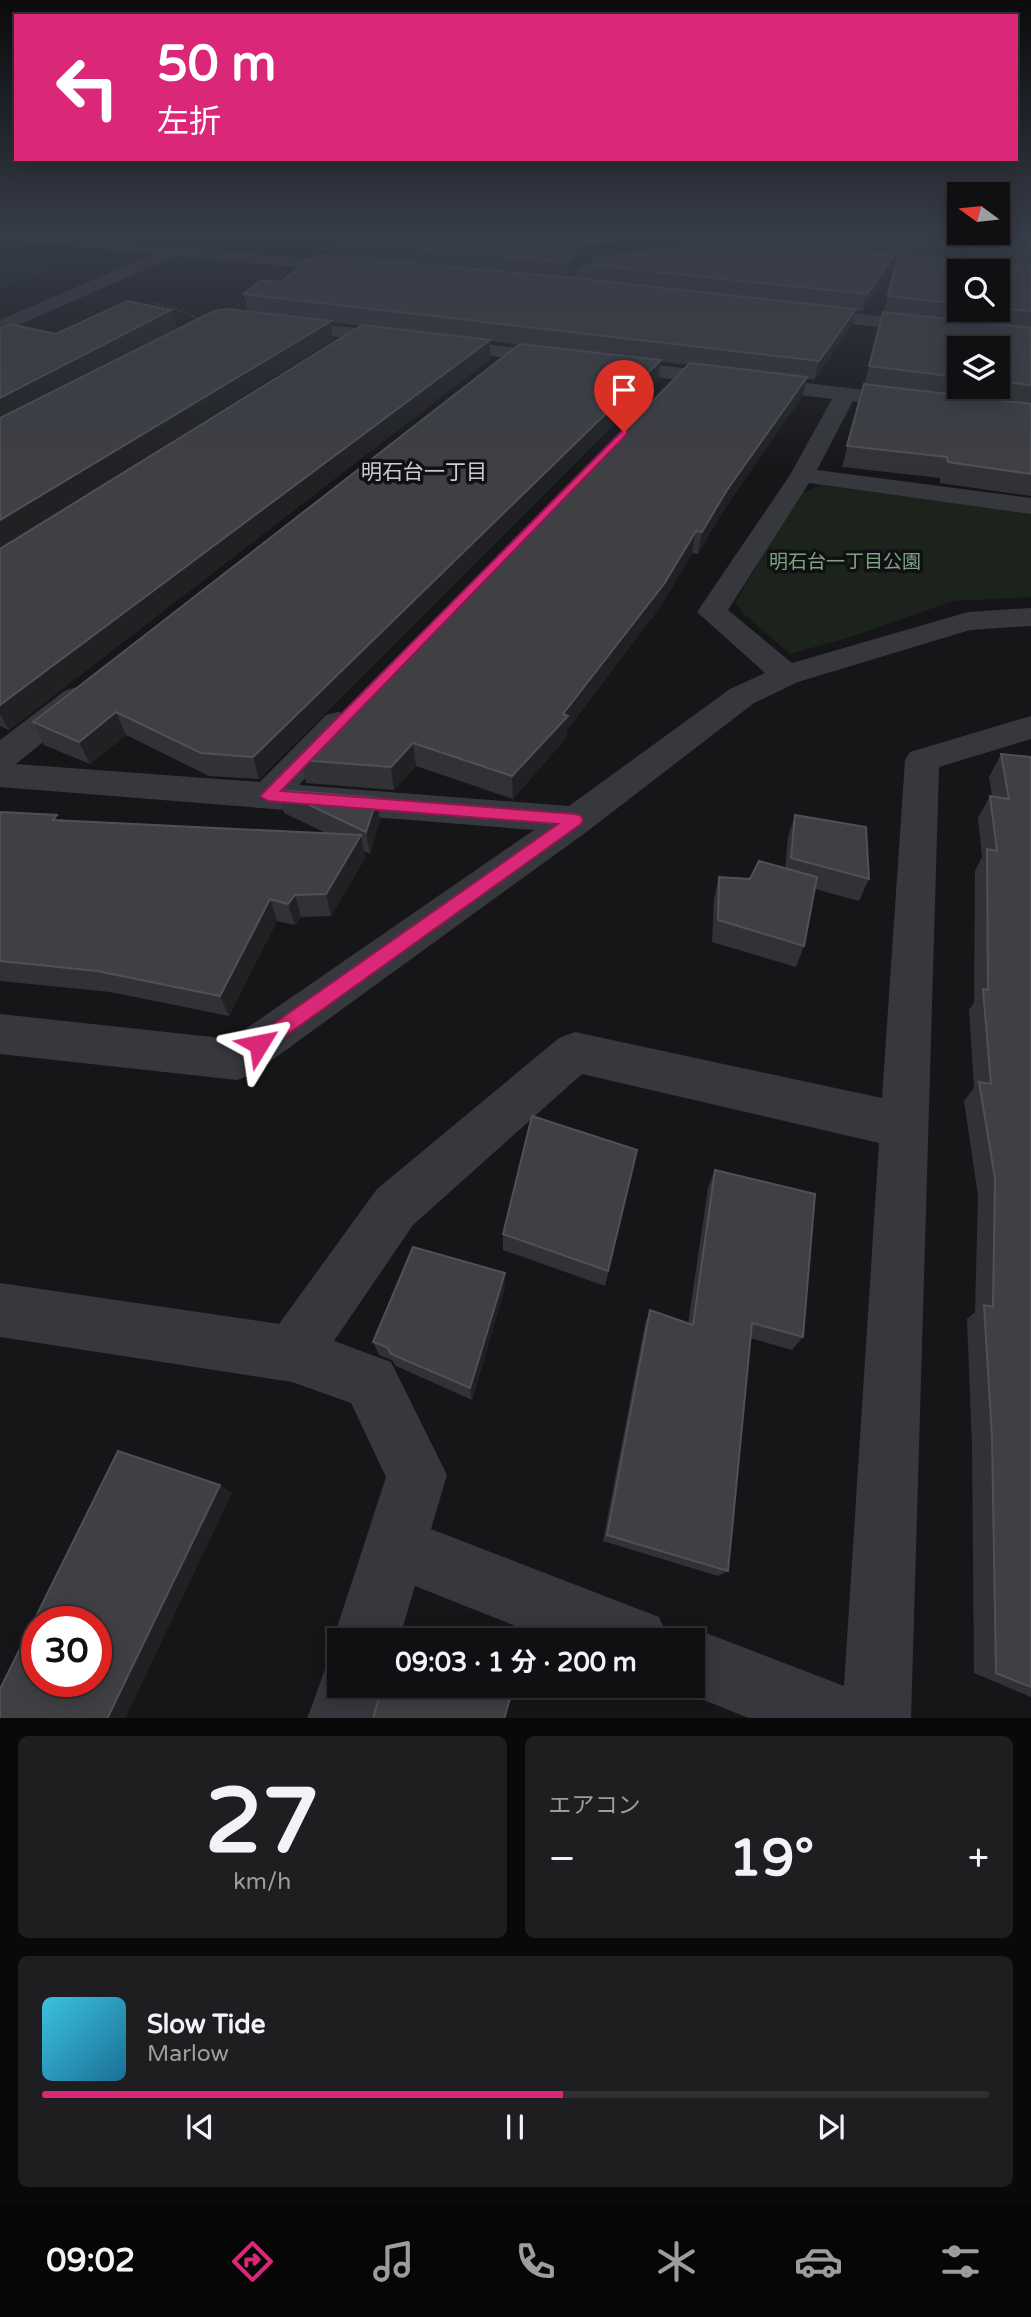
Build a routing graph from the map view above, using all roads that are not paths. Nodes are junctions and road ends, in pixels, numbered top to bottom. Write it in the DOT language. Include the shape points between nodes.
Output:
graph roads {
  1 [pos="27,314"];
  2 [pos="809,314"];
  3 [pos="207,323"];
  4 [pos="0,327"];
  5 [pos="360,335"];
  6 [pos="1031,339"];
  7 [pos="514,354"];
  8 [pos="326,357"];
  9 [pos="481,379"];
  10 [pos="845,395"];
  11 [pos="938,405"];
  12 [pos="802,475"];
  13 [pos="1031,506"];
  14 [pos="1031,617"];
  15 [pos="787,675"];
  16 [pos="99,680"];
  17 [pos="354,707"];
  18 [pos="1031,727"];
  19 [pos="0,758"];
  20 [pos="0,775"];
  21 [pos="268,796"];
  22 [pos="576,820"];
  23 [pos="0,1034"];
  24 [pos="905,1126"];
  25 [pos="0,1310"];
  26 [pos="292,1354"];
  27 [pos="395,1547"];
  28 [pos="370,1628"];
  29 [pos="605,1628"];
  30 [pos="705,1667"];
  31 [pos="348,1698"];
  32 [pos="341,1718"];
  33 [pos="840,1718"];
  34 [pos="876,1718"];
  1 -- 4 [label="street"];
  2 -- 6 [label="street"];
  3 -- 5 [label="street" via="233,319"];
  5 -- 7 [label="street"];
  5 -- 8 [label="street"];
  7 -- 9 [label="street"];
  7 -- 10 [label="street" via="670,384"];
  10 -- 11 [label="street"];
  10 -- 12 [label="street"];
  12 -- 13 [label="street"];
  12 -- 15 [label="street" via="712,612"];
  14 -- 15 [label="street" via="968,621"];
  15 -- 22 [label="street" via="741,696"];
  16 -- 19 [label="street"];
  17 -- 21 [label="street"];
  18 -- 24 [label="street" via="922,760"];
  20 -- 21 [label="street"];
  21 -- 22 [label="street"];
  22 -- 23 [label="street" via="237,1060"];
  24 -- 26 [label="street" via="575,1052 395,1207"];
  24 -- 34 [label="street"];
  25 -- 26 [label="street"];
  26 -- 27 [label="street" via="371,1382 416,1475"];
  27 -- 28 [label="street"];
  27 -- 29 [label="street"];
  30 -- 33 [label="street"];
  31 -- 32 [label="street"];
}
